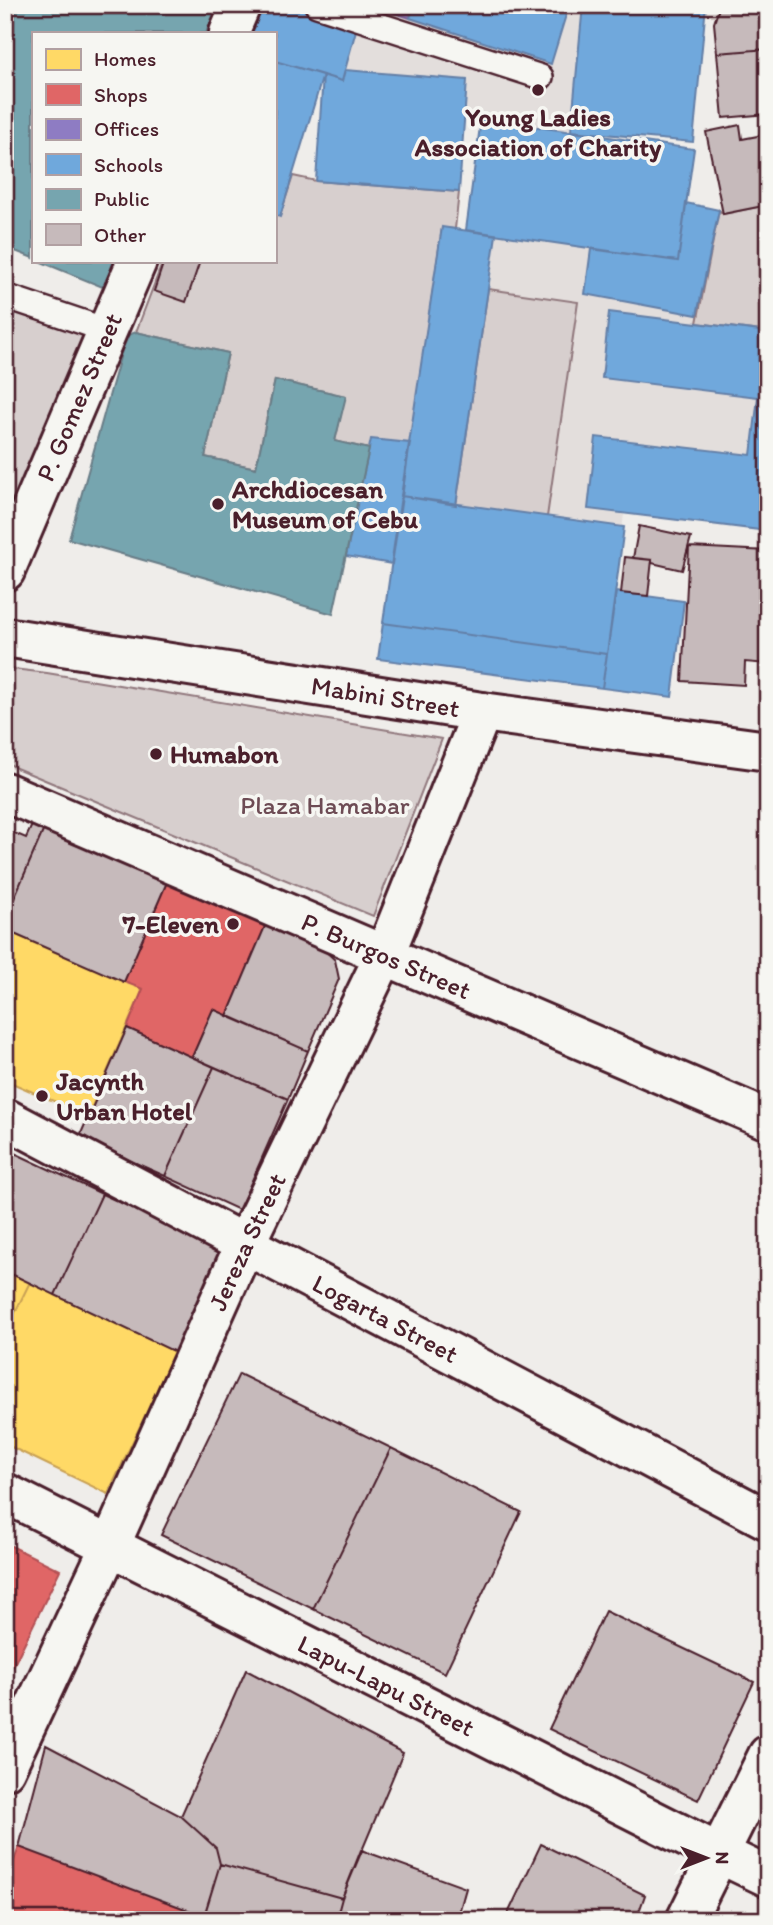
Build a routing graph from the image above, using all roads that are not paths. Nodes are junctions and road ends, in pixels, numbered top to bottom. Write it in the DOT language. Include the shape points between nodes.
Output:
graph roads {
  1 [pos="241,5"];
  2 [pos="317,5"];
  3 [pos="229,32"];
  4 [pos="541,77"];
  5 [pos="137,262"];
  6 [pos="6,297"];
  7 [pos="108,333"];
  8 [pos="5,571"];
  9 [pos="5,637"];
  10 [pos="482,712"];
  11 [pos="768,751"];
  12 [pos="5,792"];
  13 [pos="385,954"];
  14 [pos="5,1118"];
  15 [pos="768,1120"];
  16 [pos="245,1244"];
  17 [pos="5,1493"];
  18 [pos="768,1520"];
  19 [pos="110,1546"];
  20 [pos="768,1755"];
  21 [pos="5,1770"];
  22 [pos="718,1853"];
  23 [pos="768,1877"];
  24 [pos="686,1920"];
  1 -- 3 [label="street"];
  2 -- 4 [label="lane"];
  5 -- 7 [label="street, P. Gomez Street"];
  6 -- 7 [label="lane"];
  7 -- 8 [label="street, P. Gomez Street"];
  9 -- 10 [label="street, Mabini Street"];
  10 -- 11 [label="street, Mabini Street"];
  10 -- 13 [label="street, Jereza Street"];
  12 -- 13 [label="street, P. Burgos Street"];
  13 -- 15 [label="street, P. Burgos Street"];
  13 -- 16 [label="street, Jereza Street"];
  14 -- 16 [label="street, Logarta Street"];
  16 -- 18 [label="street, Logarta Street"];
  16 -- 19 [label="street, Jereza Street"];
  17 -- 19 [label="street, Lapu-Lapu Street"];
  19 -- 21 [label="street, Jereza Street"];
  19 -- 22 [label="street, Lapu-Lapu Street"];
  20 -- 22 [label="street"];
  22 -- 23 [label="street, Lapu-Lapu Street"];
  22 -- 24 [label="street"];
}
